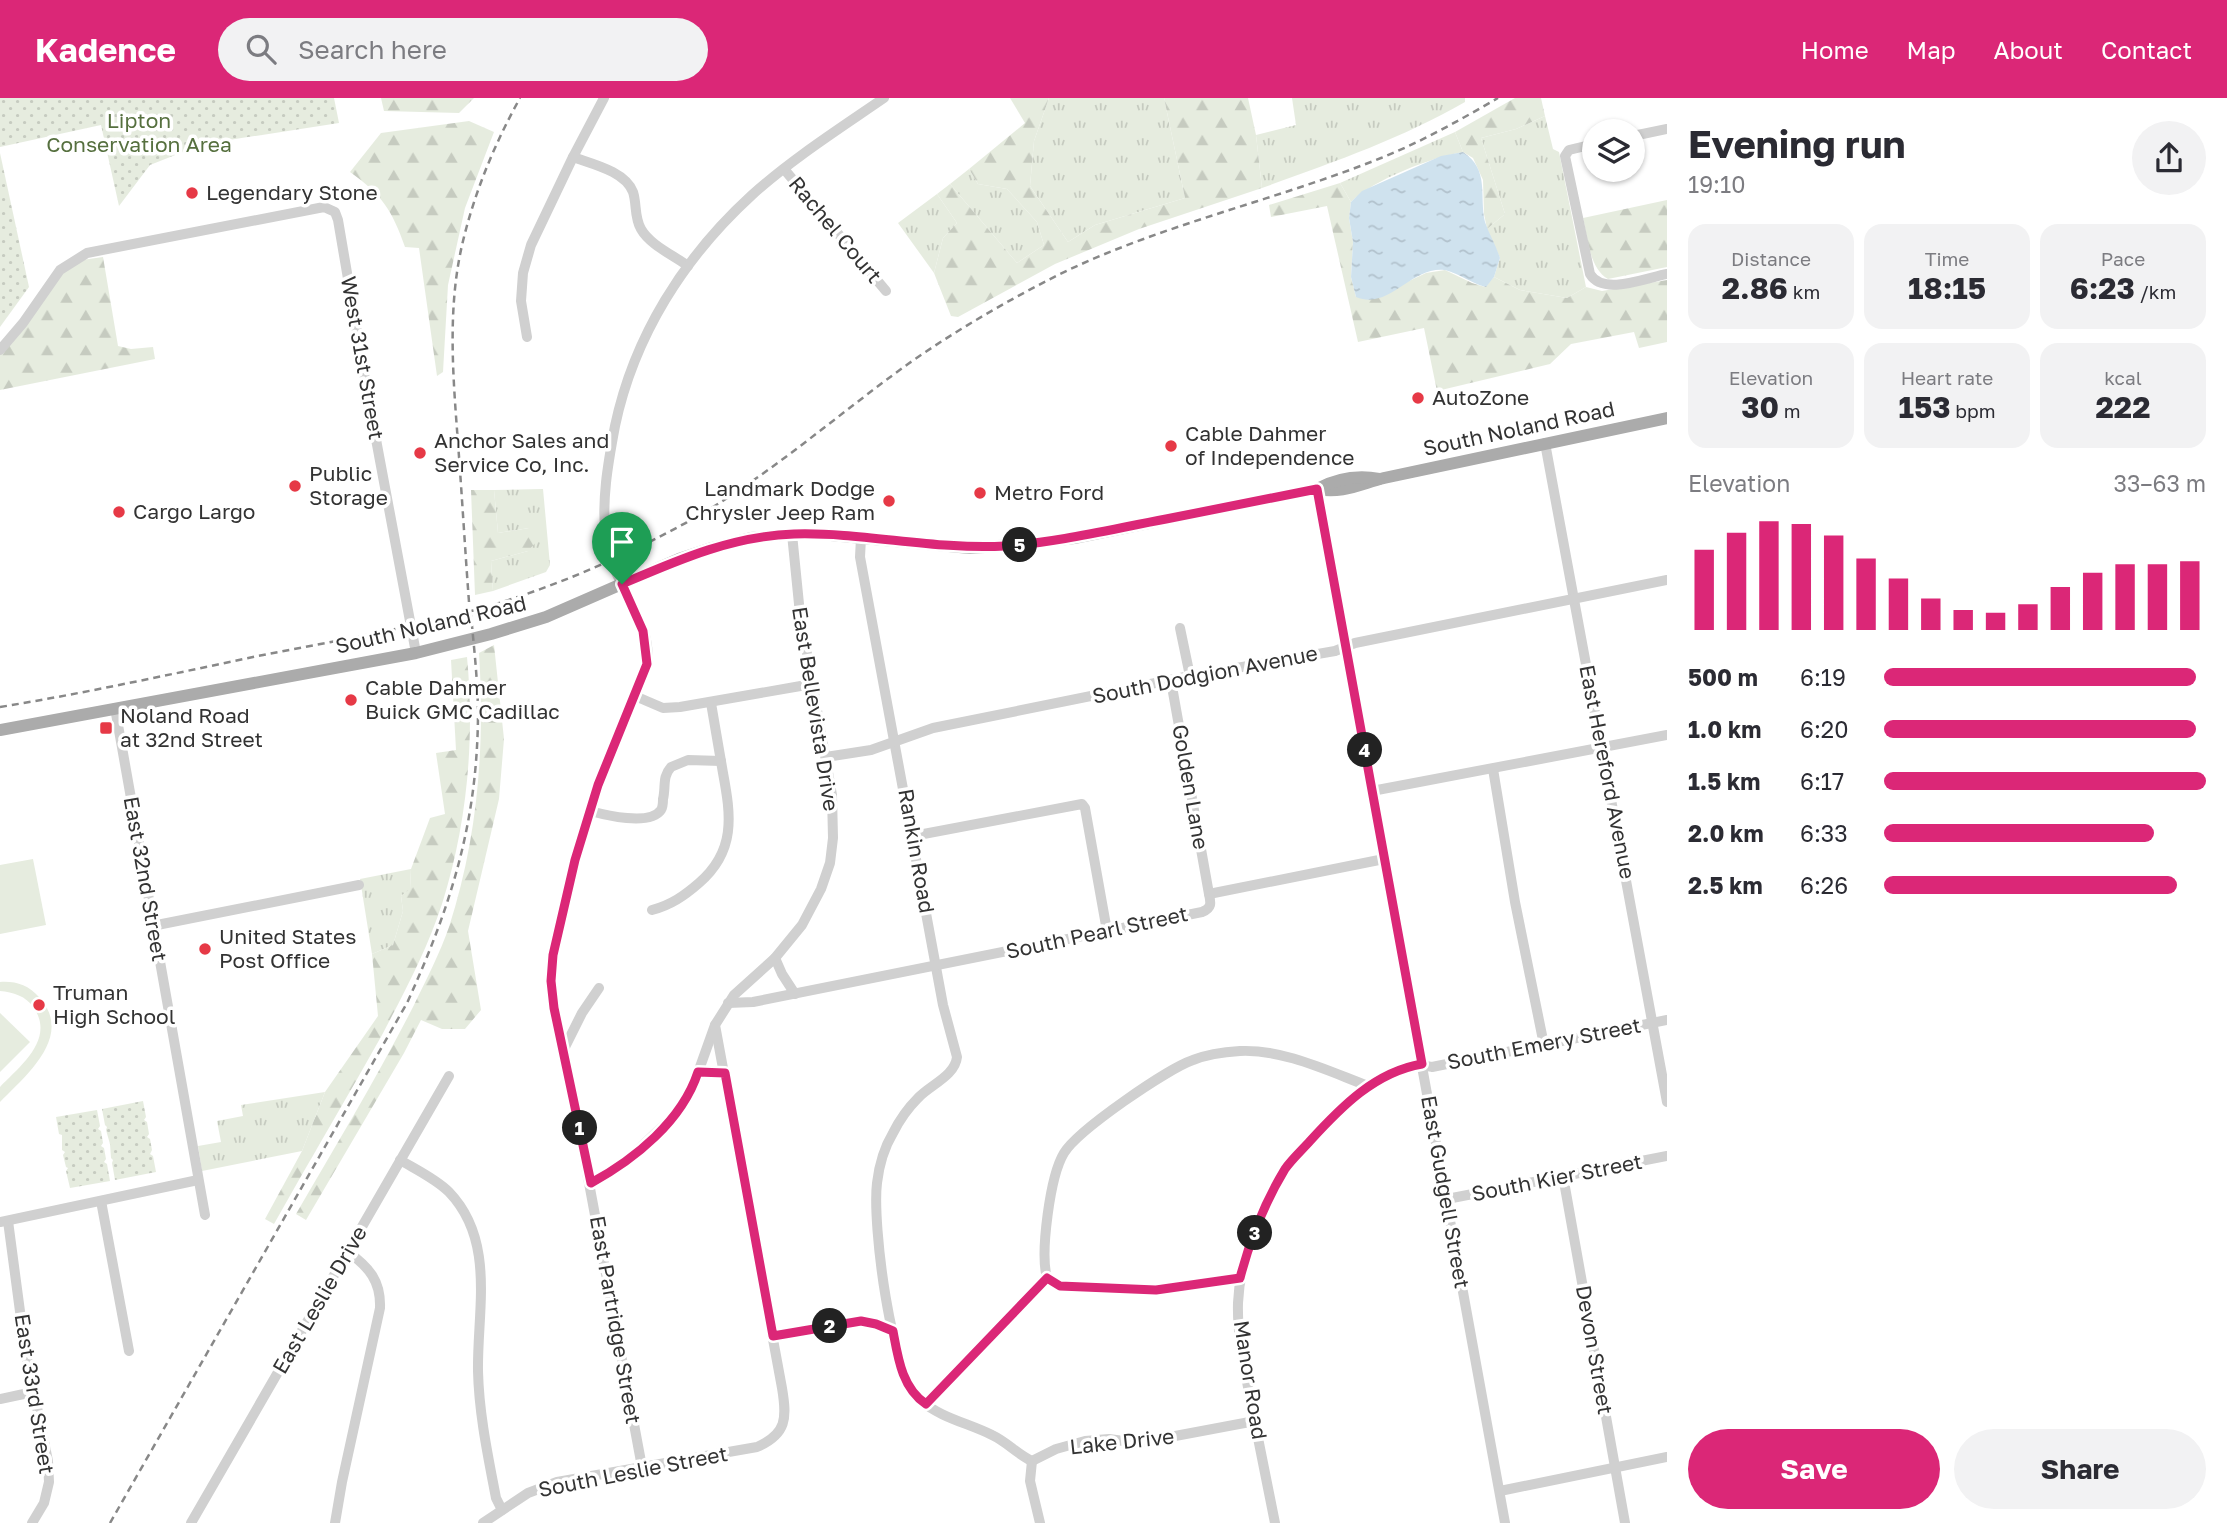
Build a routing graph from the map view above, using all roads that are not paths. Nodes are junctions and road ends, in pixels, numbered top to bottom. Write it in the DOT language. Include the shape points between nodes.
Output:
graph roads {
  1 [pos="604,98"];
  2 [pos="884,98"];
  3 [pos="1667,129"];
  4 [pos="1645,134"];
  5 [pos="1582,147"];
  6 [pos="573,157"];
  7 [pos="785,169"];
  8 [pos="688,266"];
  9 [pos="1667,274"];
  10 [pos="886,291"];
  11 [pos="527,337"];
  12 [pos="0,350"];
  13 [pos="1667,418"];
  14 [pos="1545,443"];
  15 [pos="1317,489"];
  16 [pos="792,534"];
  17 [pos="861,538"];
  18 [pos="1667,580"];
  19 [pos="622,584"];
  20 [pos="1574,598"];
  21 [pos="1180,628"];
  22 [pos="1346,646"];
  23 [pos="416,653"];
  24 [pos="1190,677"];
  25 [pos="1171,681"];
  26 [pos="813,684"];
  27 [pos="635,696"];
  28 [pos="711,703"];
  29 [pos="115,708"];
  30 [pos="0,730"];
  31 [pos="1667,735"];
  32 [pos="895,740"];
  33 [pos="1603,747"];
  34 [pos="826,757"];
  35 [pos="722,761"];
  36 [pos="1493,769"];
  37 [pos="1372,790"];
  38 [pos="590,811"];
  39 [pos="913,836"];
  40 [pos="1384,859"];
  41 [pos="359,885"];
  42 [pos="1209,894"];
  43 [pos="652,910"];
  44 [pos="152,926"];
  45 [pos="1107,931"];
  46 [pos="775,958"];
  47 [pos="936,967"];
  48 [pos="599,988"];
  49 [pos="795,994"];
  50 [pos="728,1003"];
  51 [pos="1667,1020"];
  52 [pos="1653,1023"];
  53 [pos="715,1025"];
  54 [pos="1544,1045"];
  55 [pos="564,1049"];
  56 [pos="1422,1064"];
  57 [pos="698,1072"];
  58 [pos="725,1073"];
  59 [pos="449,1076"];
  60 [pos="1368,1086"];
  61 [pos="1667,1102"];
  62 [pos="1667,1156"];
  63 [pos="400,1160"];
  64 [pos="1563,1176"];
  65 [pos="198,1180"];
  66 [pos="591,1183"];
  67 [pos="1447,1199"];
  68 [pos="101,1201"];
  69 [pos="205,1215"];
  70 [pos="4,1221"];
  71 [pos="348,1252"];
  72 [pos="1047,1278"];
  73 [pos="1240,1278"];
  74 [pos="893,1331"];
  75 [pos="773,1336"];
  76 [pos="129,1351"];
  77 [pos="33,1392"];
  78 [pos="0,1398"];
  79 [pos="926,1404"];
  80 [pos="1255,1421"];
  81 [pos="1667,1457"];
  82 [pos="1032,1461"];
  83 [pos="642,1467"];
  84 [pos="1615,1468"];
  85 [pos="1500,1491"];
  86 [pos="502,1510"];
  87 [pos="32,1523"];
  88 [pos="191,1523"];
  89 [pos="335,1523"];
  90 [pos="483,1523"];
  91 [pos="1040,1523"];
  92 [pos="1275,1523"];
  93 [pos="1505,1523"];
  94 [pos="1626,1523"];
  1 -- 6 [label="street"];
  2 -- 7 [label="street, East Partridge Street"];
  3 -- 4 [label="street"];
  5 -- 9 [label="street" via="1565,156 1590,274 1597,283 1609,286"];
  6 -- 8 [label="street" via="625,180 634,194 642,231"];
  6 -- 11 [label="street" via="523,273 521,301"];
  7 -- 8 [label="street, East Partridge Street" via="753,194"];
  7 -- 10 [label="street, Rachel Court"];
  8 -- 19 [label="street, East Partridge Street" via="644,338 611,445 606,543"];
  12 -- 23 [label="street, West 31st Street" via="60,270 87,253 326,207 335,212"];
  13 -- 14 [label="main road, South Noland Road"];
  14 -- 15 [label="main road, South Noland Road" via="1360,487 1331,492"];
  14 -- 20 [label="street, East Hereford Avenue"];
  15 -- 17 [label="main road, South Noland Road" via="1027,544 970,548"];
  15 -- 22 [label="street, East Gudgell Street"];
  16 -- 17 [label="main road, South Noland Road"];
  16 -- 19 [label="main road, South Noland Road" via="712,548"];
  16 -- 26 [label="street, East Bellevista Drive"];
  17 -- 32 [label="street, Rankin Road" via="860,557"];
  18 -- 20 [label="street, South Dodgion Avenue"];
  19 -- 23 [label="main road, South Noland Road" via="546,617"];
  19 -- 27 [label="street, East Partridge Street" via="646,647 647,664"];
  20 -- 22 [label="street, South Dodgion Avenue"];
  20 -- 33 [label="street, East Hereford Avenue"];
  21 -- 24 [label="street"];
  22 -- 24 [label="street, South Dodgion Avenue"];
  22 -- 37 [label="street, East Gudgell Street"];
  23 -- 29 [label="main road, South Noland Road"];
  24 -- 25 [label="street, South Dodgion Avenue"];
  25 -- 32 [label="street, South Dodgion Avenue" via="933,728"];
  25 -- 42 [label="street, Golden Lane"];
  26 -- 28 [label="street"];
  26 -- 34 [label="street, East Bellevista Drive"];
  27 -- 28 [label="street" via="663,708"];
  27 -- 38 [label="street, East Partridge Street"];
  28 -- 35 [label="street"];
  29 -- 30 [label="main road, South Noland Road"];
  29 -- 44 [label="street, East 32nd Street"];
  31 -- 33 [label="street"];
  32 -- 34 [label="street, South Dodgion Avenue" via="871,750"];
  32 -- 39 [label="street, Rankin Road"];
  33 -- 36 [label="street"];
  33 -- 52 [label="street, East Hereford Avenue"];
  34 -- 46 [label="street, East Bellevista Drive" via="832,795 830,863 809,914"];
  35 -- 38 [label="street" via="688,761 671,767 664,778 660,811 652,817"];
  35 -- 43 [label="street" via="730,823 722,854 707,876 678,901"];
  36 -- 37 [label="street"];
  36 -- 54 [label="street"];
  37 -- 40 [label="street, East Gudgell Street"];
  38 -- 55 [label="street, East Partridge Street" via="553,955 552,999"];
  39 -- 45 [label="street" via="1082,804"];
  39 -- 47 [label="street, Rankin Road"];
  40 -- 42 [label="street, South Pearl Street"];
  40 -- 56 [label="street, East Gudgell Street"];
  41 -- 44 [label="street"];
  42 -- 45 [label="street, South Pearl Street" via="1207,910"];
  44 -- 65 [label="street, East 32nd Street"];
  45 -- 47 [label="street, South Pearl Street"];
  46 -- 49 [label="street"];
  46 -- 50 [label="street, East Bellevista Drive"];
  47 -- 49 [label="street, South Pearl Street"];
  47 -- 74 [label="street, Rankin Road" via="962,1065 916,1099 897,1124 881,1161 876,1211"];
  48 -- 55 [label="street"];
  49 -- 50 [label="street, South Pearl Street"];
  50 -- 53 [label="street, East Bellevista Drive"];
  51 -- 52 [label="street, South Emery Street"];
  52 -- 54 [label="street, South Emery Street"];
  52 -- 61 [label="street, East Hereford Avenue"];
  53 -- 57 [label="street"];
  53 -- 58 [label="street"];
  54 -- 56 [label="street, South Emery Street" via="1432,1066"];
  55 -- 66 [label="street, East Partridge Street"];
  56 -- 60 [label="street, Manor Road" via="1392,1072"];
  56 -- 67 [label="street, East Gudgell Street"];
  57 -- 58 [label="street"];
  57 -- 66 [label="street" via="688,1098 668,1122 621,1166"];
  58 -- 75 [label="street"];
  59 -- 63 [label="street, East Leslie Drive"];
  60 -- 72 [label="street" via="1262,1051 1212,1054 1172,1070 1084,1131 1065,1151 1049,1213"];
  60 -- 73 [label="street, Manor Road" via="1286,1167 1258,1224"];
  62 -- 64 [label="street, South Kier Street"];
  63 -- 71 [label="street, East Leslie Drive"];
  63 -- 86 [label="street" via="450,1194 476,1238 481,1273 480,1412"];
  64 -- 67 [label="street, South Kier Street"];
  64 -- 84 [label="street, Devon Street"];
  65 -- 68 [label="street"];
  65 -- 69 [label="street, East 32nd Street"];
  66 -- 83 [label="street, East Partridge Street"];
  67 -- 85 [label="street, East Gudgell Street"];
  68 -- 70 [label="street"];
  68 -- 76 [label="street"];
  70 -- 77 [label="street, East 33rd Street"];
  71 -- 88 [label="street, East Leslie Drive"];
  71 -- 89 [label="street" via="374,1277 380,1308"];
  72 -- 73 [label="street" via="1060,1286 1156,1290"];
  72 -- 79 [label="street"];
  73 -- 80 [label="street, Manor Road" via="1239,1324"];
  74 -- 75 [label="street" via="861,1321"];
  74 -- 79 [label="street, Rankin Road" via="905,1379"];
  75 -- 83 [label="street, South Leslie Street" via="785,1406 776,1437 757,1447"];
  77 -- 78 [label="street"];
  77 -- 87 [label="street, East 33rd Street" via="49,1482"];
  79 -- 82 [label="street" via="951,1420 995,1436"];
  80 -- 82 [label="street, Lake Drive" via="1138,1443 1085,1441"];
  80 -- 92 [label="street, Manor Road"];
  81 -- 84 [label="street"];
  82 -- 91 [label="street" via="1030,1481"];
  83 -- 86 [label="street, South Leslie Street" via="557,1482"];
  84 -- 85 [label="street"];
  84 -- 94 [label="street, Devon Street"];
  85 -- 93 [label="street, East Gudgell Street"];
  86 -- 90 [label="street, South Leslie Street"];
}
